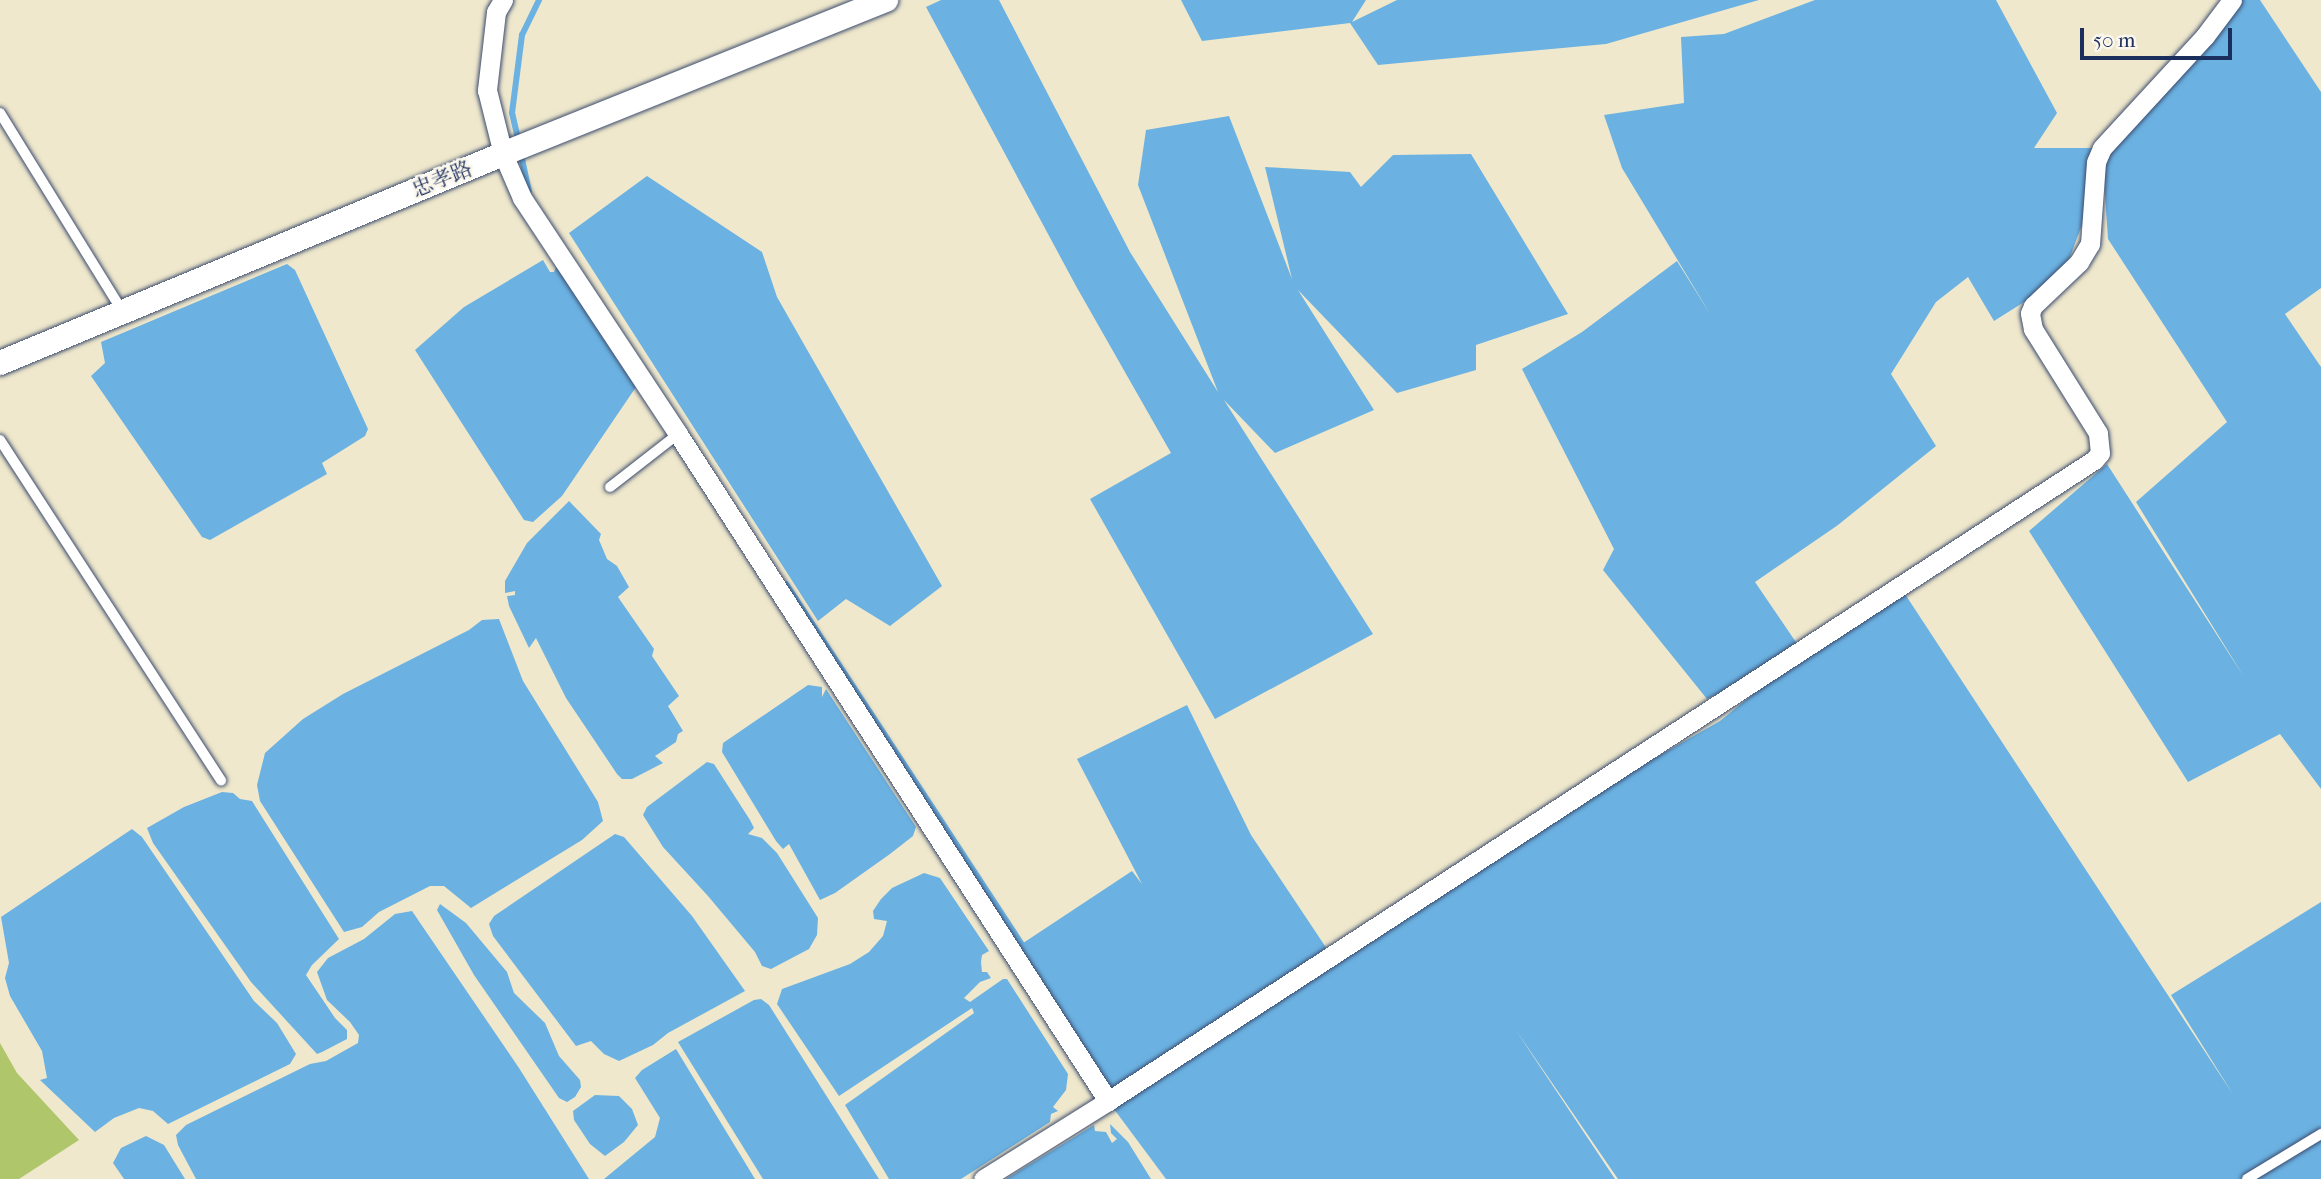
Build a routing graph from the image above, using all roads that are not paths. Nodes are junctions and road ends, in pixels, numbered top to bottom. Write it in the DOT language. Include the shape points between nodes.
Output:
graph roads {
  1 [pos="503,0"];
  2 [pos="886,0"];
  3 [pos="2232,0"];
  4 [pos="0,113"];
  5 [pos="503,154"];
  6 [pos="123,312"];
  7 [pos="0,363"];
  8 [pos="678,435"];
  9 [pos="0,440"];
  10 [pos="610,487"];
  11 [pos="221,780"];
  12 [pos="1108,1101"];
  13 [pos="2321,1134"];
  14 [pos="983,1179"];
  15 [pos="2247,1179"];
  1 -- 5 [label="street" via="496,12 487,90"];
  2 -- 5 [label="street, 忠孝路"];
  3 -- 12 [label="street" via="2102,148 2096,162 2090,244 2079,262 2030,313 2033,329 2098,433 2100,453 2094,460"];
  4 -- 6 [label="lane"];
  5 -- 6 [label="street, 忠孝路"];
  5 -- 8 [label="street" via="522,198"];
  6 -- 7 [label="street, 忠孝路"];
  8 -- 10 [label="lane"];
  8 -- 12 [label="street"];
  9 -- 11 [label="lane"];
  12 -- 14 [label="street"];
  13 -- 15 [label="lane"];
}
